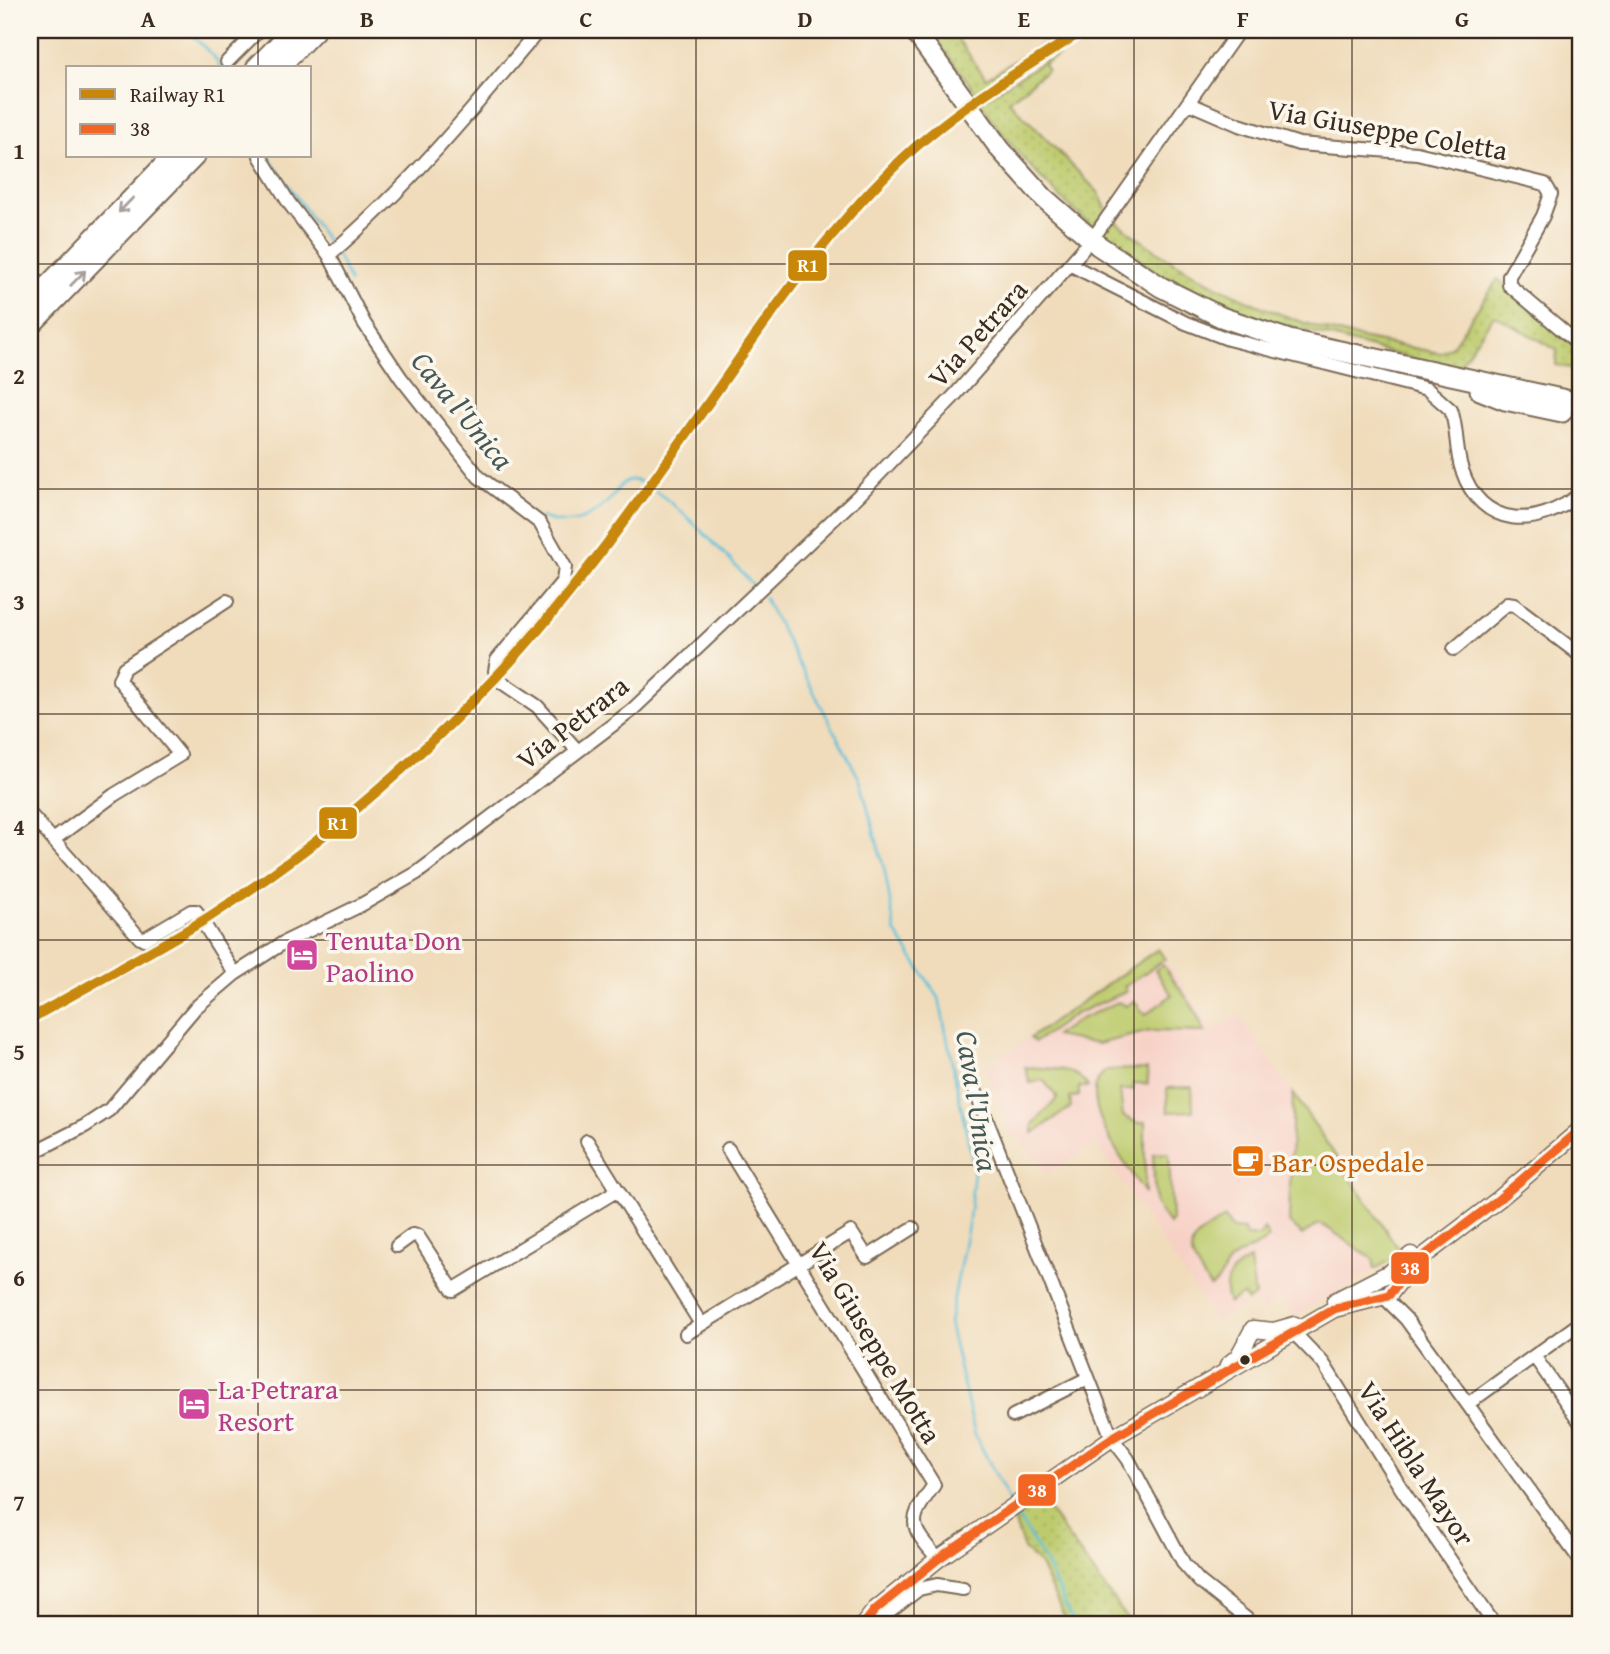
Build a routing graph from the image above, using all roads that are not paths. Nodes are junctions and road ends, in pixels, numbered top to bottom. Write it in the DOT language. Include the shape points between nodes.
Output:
graph roads {
  1 [pos="259,30"];
  2 [pos="293,30"];
  3 [pos="315,30"];
  4 [pos="539,30"];
  5 [pos="914,30"];
  6 [pos="1238,30"];
  7 [pos="227,62"];
  8 [pos="258,66"];
  9 [pos="280,66"];
  10 [pos="1188,103"];
  11 [pos="171,158"];
  12 [pos="193,158"];
  13 [pos="261,158"];
  14 [pos="1098,231"];
  15 [pos="1083,249"];
  16 [pos="329,255"];
  17 [pos="1071,265"];
  18 [pos="30,304"];
  19 [pos="30,326"];
  20 [pos="1580,345"];
  21 [pos="1416,369"];
  22 [pos="1461,383"];
  23 [pos="1580,403"];
  24 [pos="1580,410"];
  25 [pos="1580,415"];
  26 [pos="1580,494"];
  27 [pos="228,601"];
  28 [pos="1454,649"];
  29 [pos="1580,655"];
  30 [pos="577,750"];
  31 [pos="30,814"];
  32 [pos="53,840"];
  33 [pos="235,974"];
  34 [pos="971,1080"];
  35 [pos="1580,1130"];
  36 [pos="587,1141"];
  37 [pos="728,1149"];
  38 [pos="30,1154"];
  39 [pos="618,1190"];
  40 [pos="913,1227"];
  41 [pos="1445,1239"];
  42 [pos="397,1245"];
  43 [pos="799,1264"];
  44 [pos="1379,1277"];
  45 [pos="1387,1292"];
  46 [pos="1580,1323"];
  47 [pos="702,1324"];
  48 [pos="1294,1333"];
  49 [pos="686,1334"];
  50 [pos="1266,1343"];
  51 [pos="1534,1356"];
  52 [pos="1088,1378"];
  53 [pos="1212,1378"];
  54 [pos="1469,1403"];
  55 [pos="1013,1416"];
  56 [pos="1580,1422"];
  57 [pos="1112,1438"];
  58 [pos="938,1559"];
  59 [pos="1580,1560"];
  60 [pos="963,1589"];
  61 [pos="893,1595"];
  62 [pos="851,1624"];
  63 [pos="864,1624"];
  64 [pos="874,1624"];
  65 [pos="1253,1624"];
  66 [pos="1494,1624"];
  1 -- 7 [label="street"];
  2 -- 8 [label="highway"];
  3 -- 9 [label="highway"];
  4 -- 16 [label="street" via="473,109"];
  5 -- 21 [label="highway" via="1022,174 1115,258 1161,287 1250,328"];
  6 -- 10 [label="street"];
  10 -- 14 [label="street"];
  10 -- 20 [label="street, Via Giuseppe Coletta" via="1299,144 1405,151 1545,184 1551,194 1509,276 1509,285"];
  11 -- 18 [label="highway, one-way"];
  19 -- 12 [label="highway, one-way"];
  13 -- 16 [label="street"];
  15 -- 17 [label="street, Via Petrara"];
  16 -- 30 [label="street" via="364,323 401,379 479,477 540,523 561,559 566,574 563,581 497,660 495,671 500,681 537,706"];
  17 -- 26 [label="street" via="1228,339 1426,389 1451,410 1458,458 1482,505 1505,515 1545,516"];
  17 -- 30 [label="street, Via Petrara" via="859,495 631,711"];
  21 -- 22 [label="highway"];
  21 -- 23 [label="highway"];
  22 -- 24 [label="highway"];
  22 -- 25 [label="highway" via="1505,400"];
  27 -- 32 [label="street" via="119,675 180,755"];
  28 -- 29 [label="street" via="1507,604"];
  30 -- 33 [label="street, Via Petrara" via="417,873"];
  31 -- 32 [label="street"];
  32 -- 33 [label="street" via="144,939 196,911"];
  33 -- 38 [label="street, Via Petrara" via="195,1008 109,1110"];
  34 -- 52 [label="street"];
  35 -- 41 [label="main road"];
  36 -- 39 [label="street"];
  37 -- 43 [label="street, Via Giuseppe Motta"];
  39 -- 42 [label="street" via="453,1290 418,1236"];
  39 -- 47 [label="street"];
  40 -- 43 [label="street" via="867,1256 851,1232"];
  41 -- 44 [label="main road"];
  41 -- 45 [label="main road"];
  43 -- 47 [label="street"];
  43 -- 58 [label="street, Via Giuseppe Motta" via="934,1485 914,1513 913,1522"];
  44 -- 45 [label="main road" via="1390,1278"];
  44 -- 50 [label="main road"];
  45 -- 48 [label="main road" via="1334,1309"];
  45 -- 54 [label="street"];
  46 -- 51 [label="street"];
  47 -- 49 [label="street"];
  48 -- 50 [label="main road"];
  48 -- 66 [label="street, Via Hibla Mayor" via="1323,1363"];
  50 -- 53 [label="main road"];
  50 -- 53 [label="main road" via="1257,1327 1238,1356"];
  51 -- 54 [label="street"];
  51 -- 56 [label="street"];
  52 -- 55 [label="street"];
  52 -- 57 [label="street"];
  53 -- 57 [label="main road"];
  54 -- 59 [label="street"];
  57 -- 58 [label="main road"];
  57 -- 65 [label="street" via="1184,1564"];
  58 -- 61 [label="main road"];
  60 -- 64 [label="street" via="937,1585 919,1589"];
  61 -- 62 [label="main road" via="870,1606"];
  61 -- 63 [label="main road"];
}
